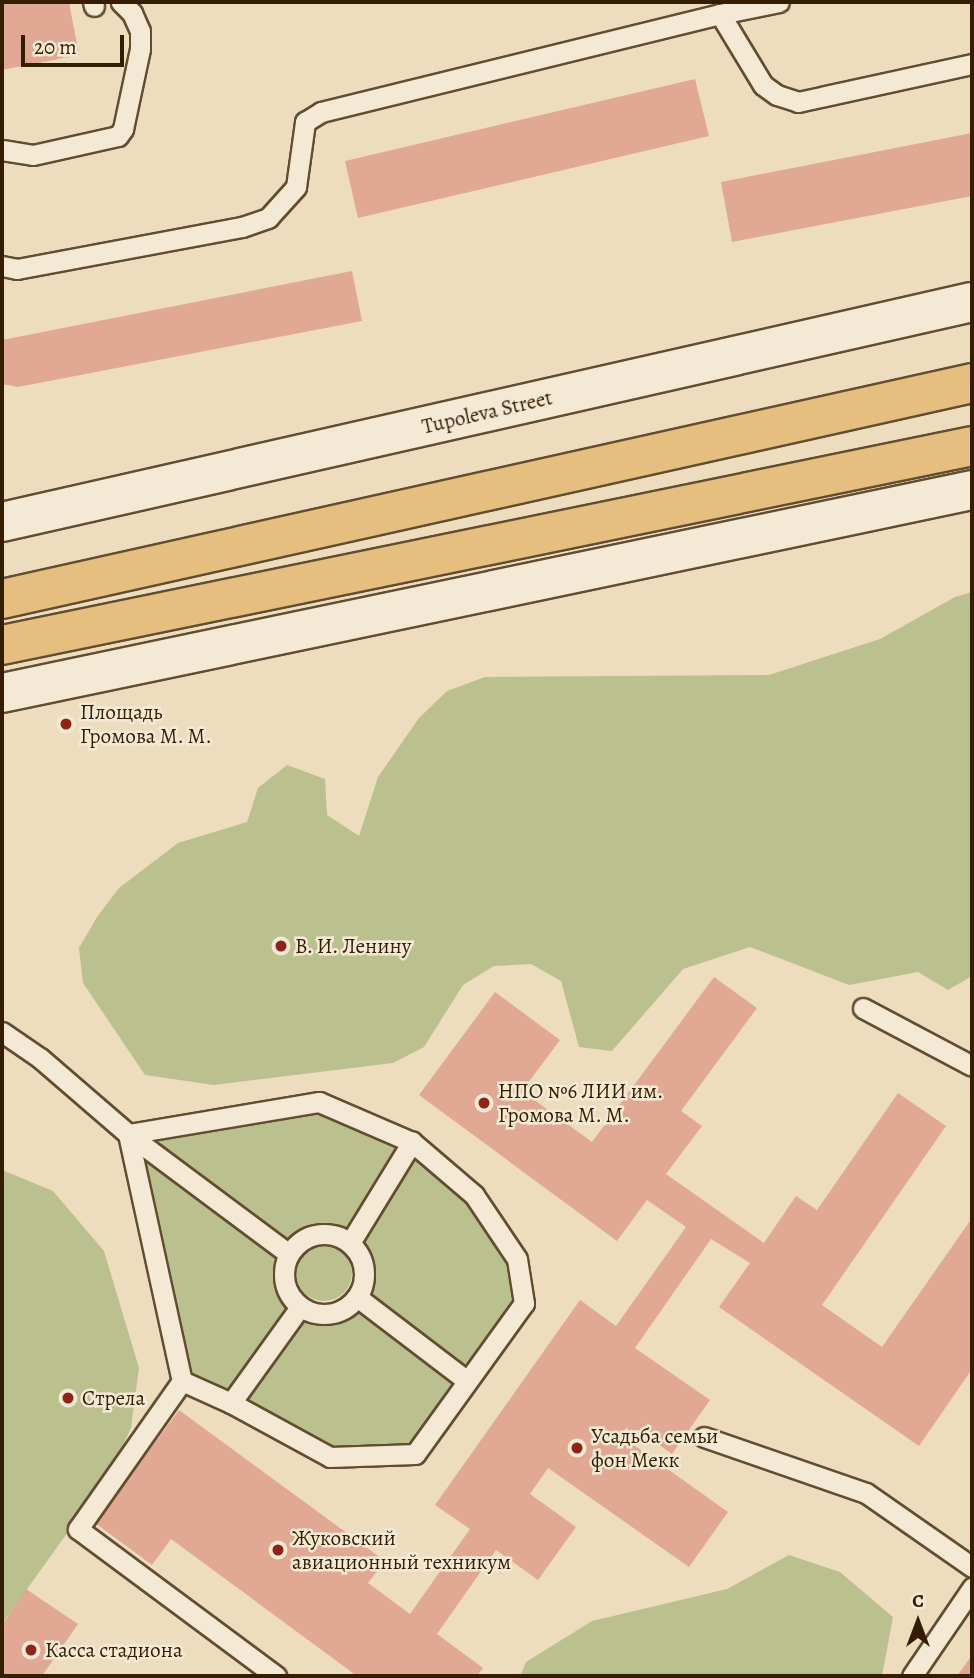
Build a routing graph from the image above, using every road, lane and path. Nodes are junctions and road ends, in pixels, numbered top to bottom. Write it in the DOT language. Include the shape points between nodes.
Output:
graph roads {
  1 [pos="121,2"];
  2 [pos="779,2"];
  3 [pos="720,14"];
  4 [pos="972,64"];
  5 [pos="2,150"];
  6 [pos="2,267"];
  7 [pos="972,302"];
  8 [pos="972,383"];
  9 [pos="972,446"];
  10 [pos="972,490"];
  11 [pos="2,522"];
  12 [pos="2,599"];
  13 [pos="2,645"];
  14 [pos="2,693"];
  15 [pos="863,1008"];
  16 [pos="2,1032"];
  17 [pos="972,1066"];
  18 [pos="128,1134"];
  19 [pos="412,1143"];
  20 [pos="350,1243"];
  21 [pos="289,1254"];
  22 [pos="357,1297"];
  23 [pos="300,1307"];
  24 [pos="466,1380"];
  25 [pos="182,1381"];
  26 [pos="231,1403"];
  27 [pos="704,1437"];
  28 [pos="972,1567"];
  29 [pos="972,1588"];
  30 [pos="276,1676"];
  31 [pos="912,1676"];
  1 -- 5 [label="lane" via="140,31 140,49 118,136 33,155"];
  2 -- 3 [label="lane"];
  3 -- 4 [label="lane" via="762,85 798,102"];
  3 -- 6 [label="lane" via="321,112 305,122 296,187 268,218 242,227 18,269"];
  7 -- 11 [label="main road, Tupoleva Street"];
  8 -- 12 [label="main road"];
  9 -- 13 [label="main road"];
  10 -- 14 [label="main road"];
  15 -- 17 [label="lane"];
  16 -- 18 [label="lane" via="40,1058"];
  18 -- 19 [label="lane" via="319,1102"];
  18 -- 21 [label="lane"];
  18 -- 25 [label="lane"];
  19 -- 20 [label="lane"];
  19 -- 24 [label="lane" via="474,1195 517,1259 524,1303"];
  20 -- 21 [label="lane" via="332,1233 316,1233 298,1242"];
  20 -- 22 [label="lane" via="360,1255 365,1274"];
  21 -- 23 [label="lane" via="284,1284"];
  22 -- 23 [label="lane" via="329,1314"];
  22 -- 24 [label="lane"];
  23 -- 26 [label="lane"];
  24 -- 26 [label="lane" via="415,1454 330,1457"];
  25 -- 26 [label="lane"];
  25 -- 30 [label="lane" via="78,1529"];
  27 -- 28 [label="lane" via="866,1493"];
  29 -- 31 [label="lane"];
}
